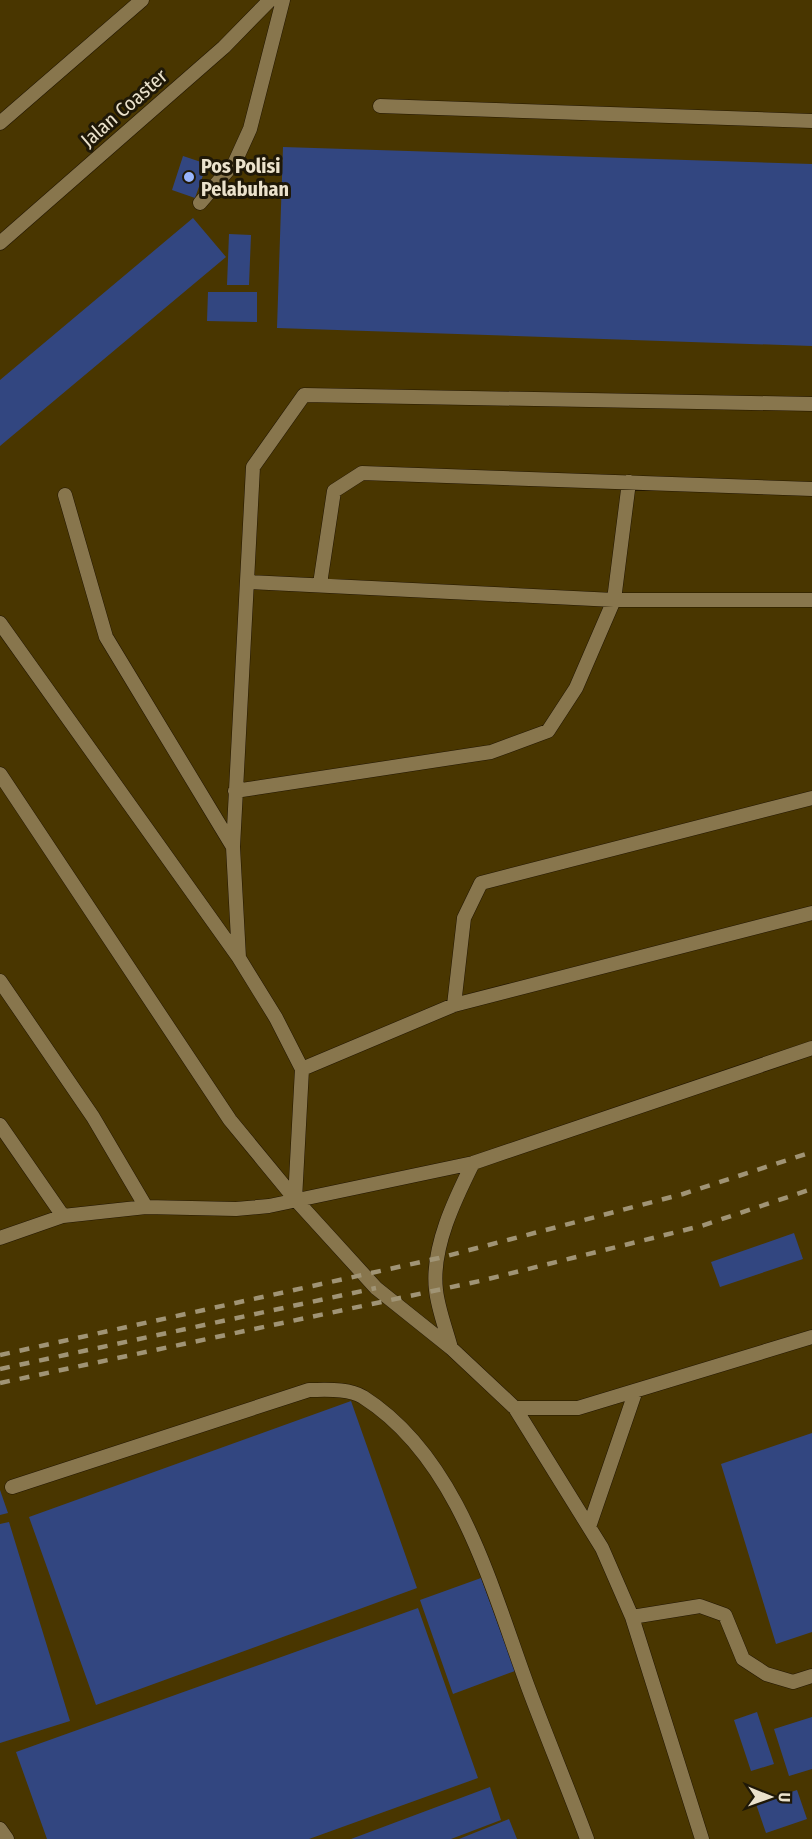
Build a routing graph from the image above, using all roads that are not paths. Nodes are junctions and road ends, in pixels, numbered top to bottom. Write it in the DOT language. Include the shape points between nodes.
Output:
graph roads {
  1 [pos="142,0"];
  2 [pos="270,0"];
  3 [pos="283,0"];
  4 [pos="380,106"];
  5 [pos="812,121"];
  6 [pos="0,123"];
  7 [pos="200,203"];
  8 [pos="0,243"];
  9 [pos="812,404"];
  10 [pos="629,482"];
  11 [pos="812,489"];
  12 [pos="65,495"];
  13 [pos="249,582"];
  14 [pos="320,584"];
  15 [pos="614,600"];
  16 [pos="812,600"];
  17 [pos="0,623"];
  18 [pos="0,774"];
  19 [pos="235,791"];
  20 [pos="812,798"];
  21 [pos="233,847"];
  22 [pos="812,913"];
  23 [pos="239,958"];
  24 [pos="0,981"];
  25 [pos="454,1005"];
  26 [pos="812,1048"];
  27 [pos="302,1069"];
  28 [pos="0,1125"];
  29 [pos="473,1162"];
  30 [pos="295,1199"];
  31 [pos="146,1207"];
  32 [pos="63,1216"];
  33 [pos="0,1238"];
  34 [pos="812,1337"];
  35 [pos="451,1348"];
  36 [pos="635,1393"];
  37 [pos="515,1408"];
  38 [pos="12,1487"];
  39 [pos="590,1527"];
  40 [pos="632,1617"];
  41 [pos="812,1676"];
  42 [pos="0,1829"];
  43 [pos="7,1839"];
  44 [pos="587,1839"];
  45 [pos="702,1839"];
  1 -- 6 [label="lane"];
  2 -- 8 [label="lane, Jalan Coaster" via="225,47"];
  3 -- 7 [label="lane" via="250,129 235,162"];
  4 -- 5 [label="lane"];
  9 -- 13 [label="lane" via="304,395 253,467"];
  10 -- 11 [label="lane"];
  10 -- 14 [label="lane" via="362,473 334,491"];
  10 -- 15 [label="lane"];
  12 -- 21 [label="lane" via="106,636"];
  13 -- 14 [label="lane"];
  13 -- 19 [label="lane"];
  14 -- 15 [label="lane"];
  15 -- 16 [label="lane"];
  15 -- 19 [label="lane" via="576,688 548,731 490,752"];
  17 -- 23 [label="lane"];
  18 -- 30 [label="lane" via="230,1120"];
  19 -- 21 [label="lane"];
  20 -- 25 [label="lane" via="481,883 464,918"];
  21 -- 23 [label="lane"];
  22 -- 25 [label="lane"];
  23 -- 27 [label="lane"];
  24 -- 31 [label="lane" via="93,1117"];
  25 -- 27 [label="lane"];
  26 -- 29 [label="lane"];
  27 -- 30 [label="lane"];
  28 -- 32 [label="lane"];
  29 -- 30 [label="lane"];
  29 -- 35 [label="lane" via="449,1211 437,1273 436,1289"];
  30 -- 31 [label="lane" via="236,1209"];
  30 -- 35 [label="lane" via="382,1294"];
  31 -- 32 [label="lane"];
  32 -- 33 [label="lane"];
  34 -- 36 [label="lane"];
  35 -- 37 [label="lane"];
  36 -- 37 [label="lane" via="578,1408"];
  36 -- 39 [label="lane"];
  37 -- 39 [label="lane"];
  38 -- 44 [label="lane" via="309,1390 361,1395 398,1425 429,1461 481,1554"];
  39 -- 40 [label="lane"];
  40 -- 41 [label="lane" via="700,1606 725,1615 743,1659 766,1674 793,1683"];
  40 -- 45 [label="lane"];
  42 -- 43 [label="lane"];
}
